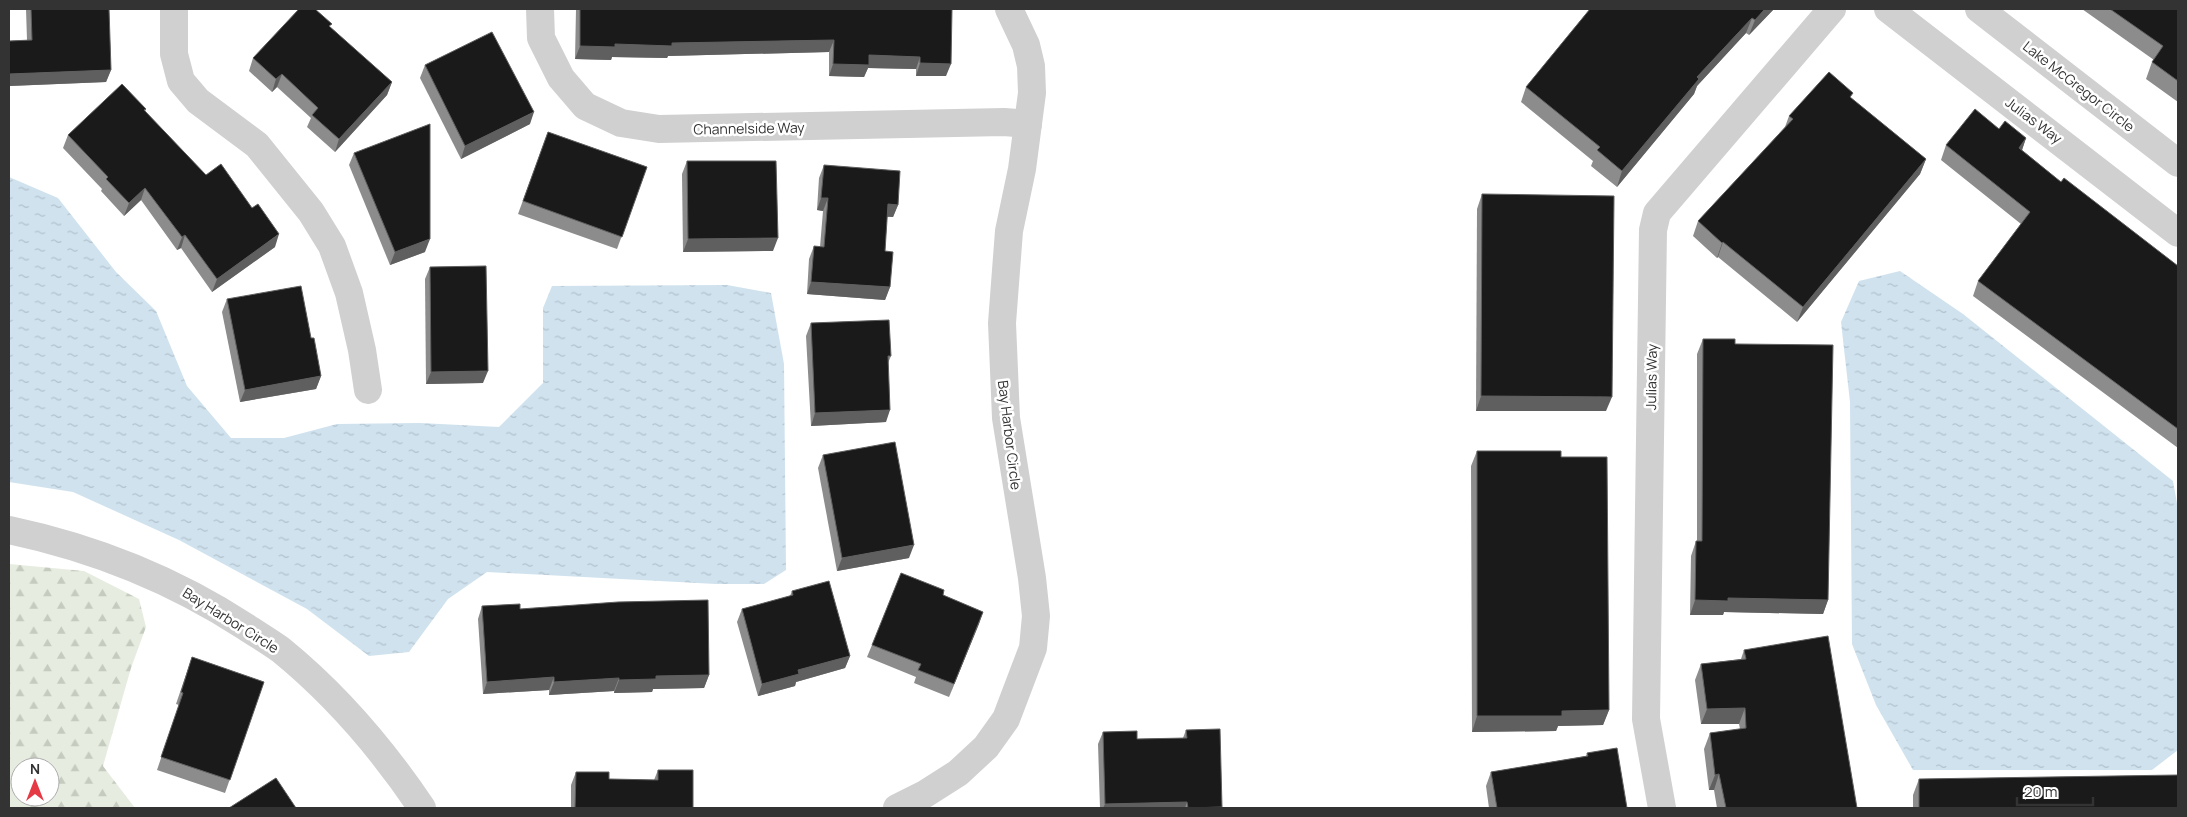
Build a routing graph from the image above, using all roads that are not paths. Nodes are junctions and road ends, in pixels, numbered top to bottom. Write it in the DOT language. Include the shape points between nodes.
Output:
graph roads {
  1 [pos="174,9"];
  2 [pos="540,9"];
  3 [pos="1009,9"];
  4 [pos="1832,9"];
  5 [pos="1888,9"];
  6 [pos="1980,9"];
  7 [pos="1028,124"];
  8 [pos="2178,163"];
  9 [pos="2178,233"];
  10 [pos="368,390"];
  11 [pos="9,530"];
  12 [pos="422,808"];
  13 [pos="897,808"];
  14 [pos="1662,808"];
  1 -- 10 [label="street" via="174,54 181,81 198,101 257,145 311,212 332,246 348,293"];
  2 -- 7 [label="street, Channelside Way" via="542,38 561,78 585,106 620,123 659,130"];
  3 -- 7 [label="street, Bay Harbor Circle" via="1026,45 1031,66"];
  4 -- 14 [label="street, Julias Way" via="1657,213 1653,230 1646,710"];
  5 -- 9 [label="street, Julias Way"];
  6 -- 8 [label="street, Lake McGregor Circle"];
  7 -- 13 [label="street, Bay Harbor Circle" via="1009,231 1002,367 1006,418 1032,578 1036,616 1033,648 1006,719 986,747 958,773"];
  11 -- 12 [label="street, Bay Harbor Circle" via="115,560 172,583 280,650 323,689 372,741"];
}
